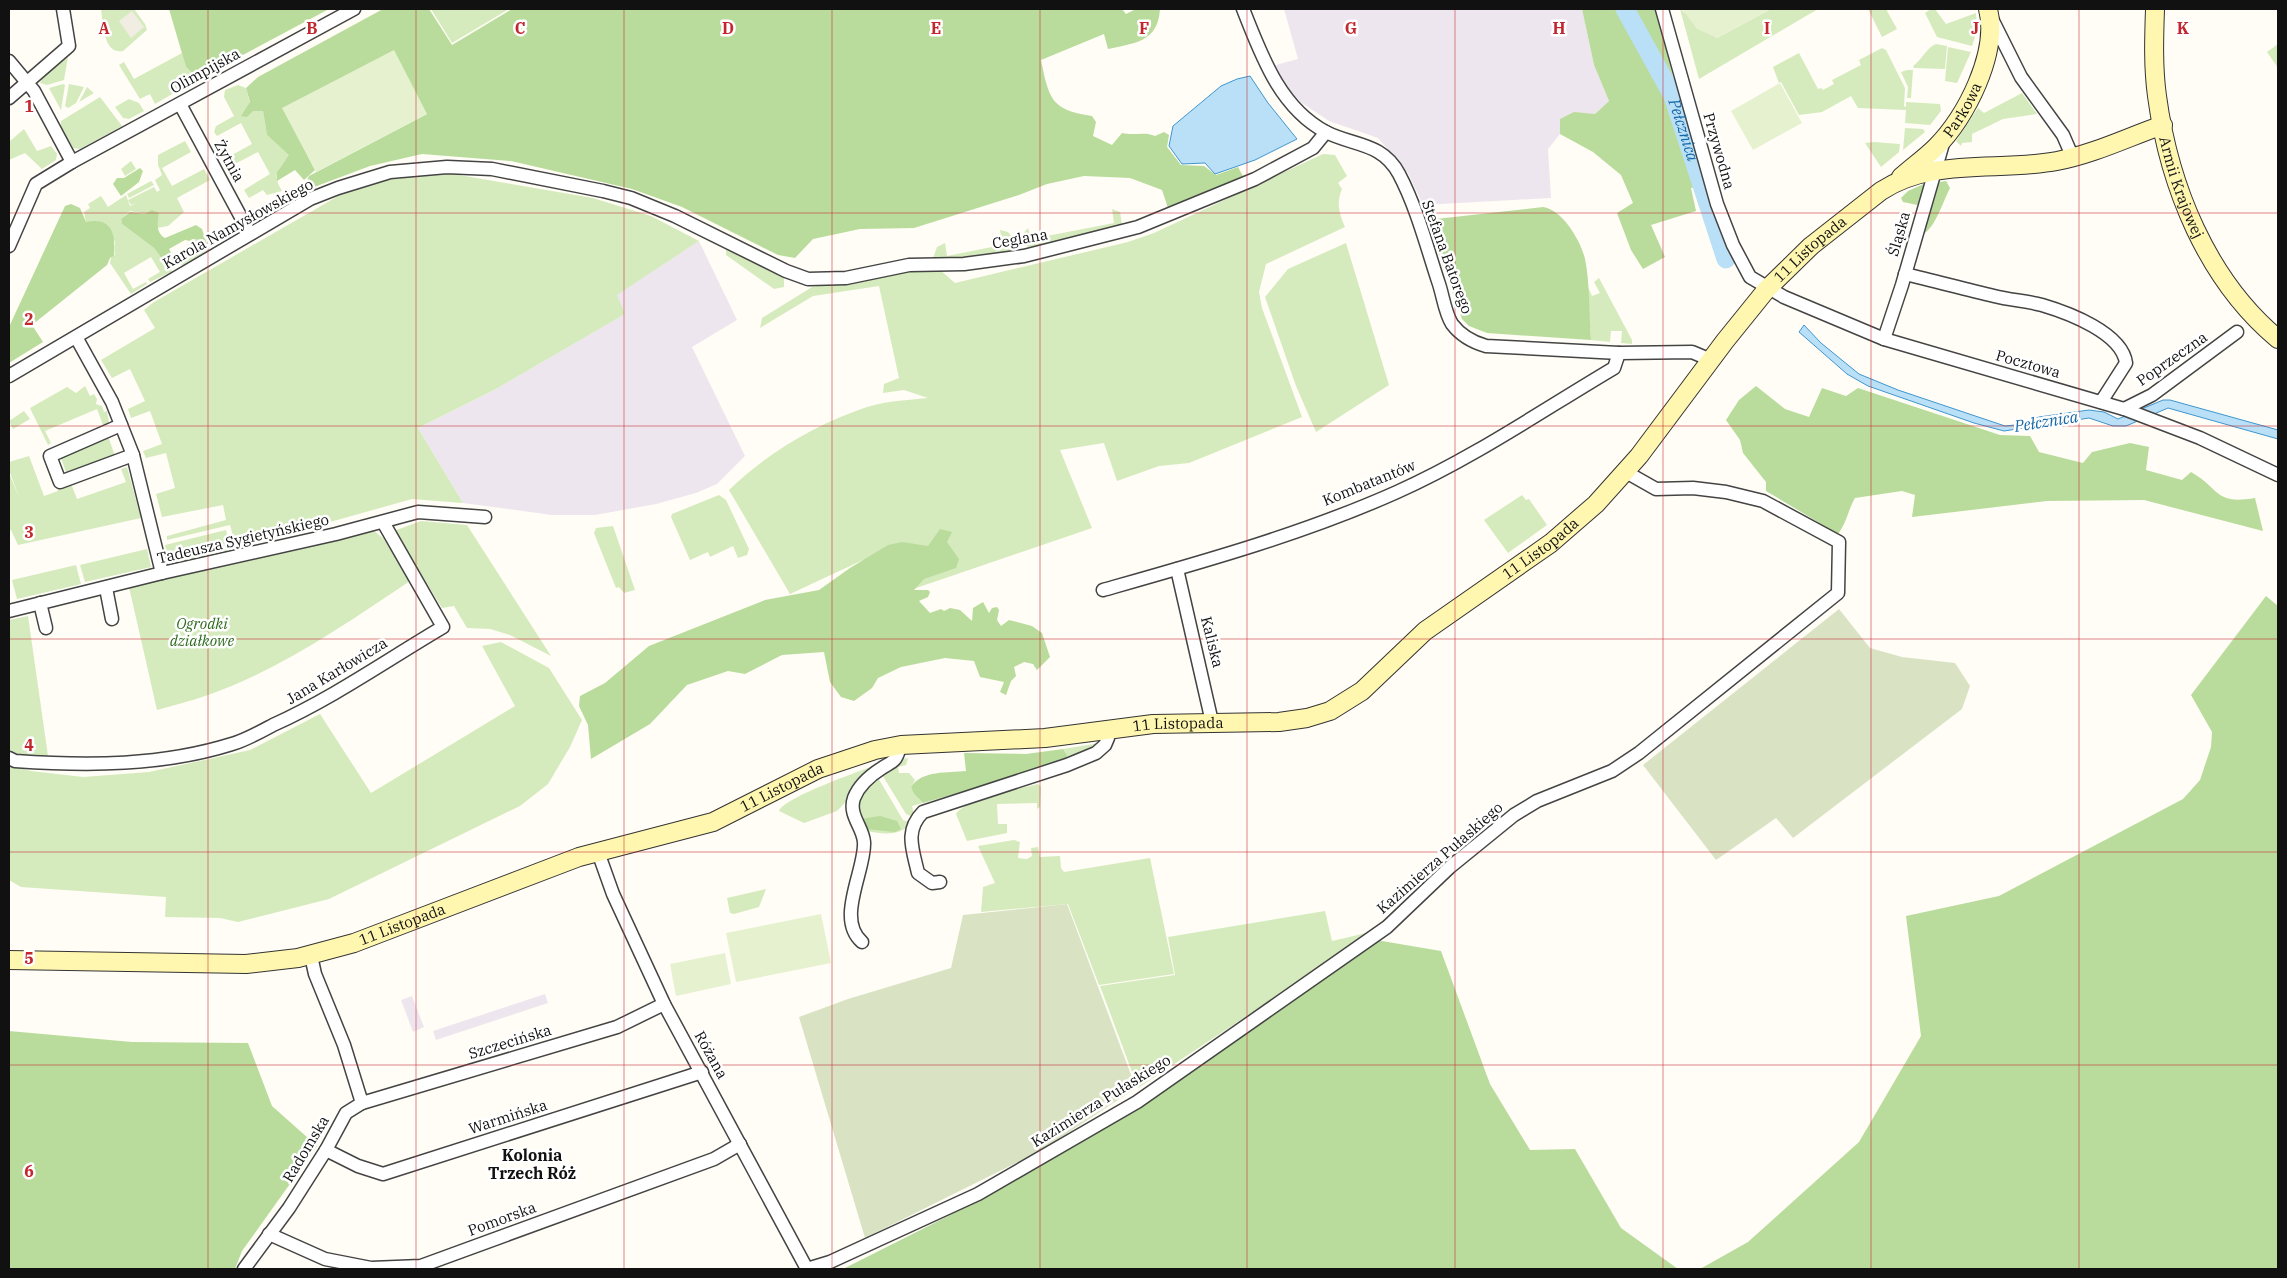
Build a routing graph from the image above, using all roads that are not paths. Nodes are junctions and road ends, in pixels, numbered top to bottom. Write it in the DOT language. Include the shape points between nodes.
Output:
graph roads {
  1 [pos="64,9"];
  2 [pos="354,9"];
  3 [pos="1244,9"];
  4 [pos="1662,9"];
  5 [pos="2155,9"];
  6 [pos="1988,10"];
  7 [pos="9,62"];
  8 [pos="28,83"];
  9 [pos="9,98"];
  10 [pos="180,104"];
  11 [pos="2163,125"];
  12 [pos="1326,132"];
  13 [pos="1944,138"];
  14 [pos="2073,158"];
  15 [pos="72,162"];
  16 [pos="1934,171"];
  17 [pos="1892,183"];
  18 [pos="705,230"];
  19 [pos="250,234"];
  20 [pos="9,246"];
  21 [pos="1905,274"];
  22 [pos="1767,289"];
  23 [pos="2236,332"];
  24 [pos="76,337"];
  25 [pos="1884,339"];
  26 [pos="2278,339"];
  27 [pos="1619,353"];
  28 [pos="1711,360"];
  29 [pos="9,376"];
  30 [pos="2101,402"];
  31 [pos="2126,410"];
  32 [pos="121,425"];
  33 [pos="133,455"];
  34 [pos="1626,472"];
  35 [pos="2278,475"];
  36 [pos="485,516"];
  37 [pos="383,522"];
  38 [pos="1177,569"];
  39 [pos="162,573"];
  40 [pos="106,588"];
  41 [pos="1103,590"];
  42 [pos="40,603"];
  43 [pos="9,611"];
  44 [pos="112,619"];
  45 [pos="46,628"];
  46 [pos="1212,722"];
  47 [pos="1108,729"];
  48 [pos="901,745"];
  49 [pos="9,758"];
  50 [pos="598,852"];
  51 [pos="940,882"];
  52 [pos="862,942"];
  53 [pos="311,956"];
  54 [pos="9,960"];
  55 [pos="664,1004"];
  56 [pos="702,1072"];
  57 [pos="362,1103"];
  58 [pos="740,1144"];
  59 [pos="326,1150"];
  60 [pos="269,1234"];
  61 [pos="832,1266"];
  62 [pos="244,1269"];
  63 [pos="807,1269"];
  1 -- 8 [label="street" via="69,46"];
  2 -- 10 [label="street, Olimpijska"];
  3 -- 12 [label="street, Stefana Batorego" via="1269,71 1303,116"];
  4 -- 22 [label="street, Przywodna" via="1717,204 1750,278"];
  5 -- 11 [label="main road, Armii Krajowej" via="2154,72"];
  6 -- 13 [label="main road, Parkowa" via="1988,44 1977,81 1962,113"];
  6 -- 14 [label="street, Parkowa" via="2021,77 2062,135"];
  7 -- 8 [label="street"];
  8 -- 9 [label="street"];
  8 -- 15 [label="street"];
  10 -- 15 [label="street, Olimpijska"];
  10 -- 19 [label="street, Żytnia"];
  11 -- 14 [label="main road, 11 Listopada"];
  11 -- 26 [label="main road, Armii Krajowej" via="2178,184 2200,238 2228,286 2250,313"];
  12 -- 18 [label="street, Ceglana" via="1313,148 1255,179 1138,227 1024,256 964,264 909,265 846,278 812,280 786,271"];
  12 -- 27 [label="street, Stefana Batorego" via="1367,145 1387,158 1398,173 1452,322 1471,341 1486,346"];
  13 -- 16 [label="street, Śląska"];
  13 -- 17 [label="main road, Parkowa"];
  14 -- 16 [label="main road, 11 Listopada" via="2037,164"];
  15 -- 20 [label="street, Olimpijska" via="36,184"];
  16 -- 17 [label="main road, 11 Listopada"];
  16 -- 21 [label="street, Śląska"];
  17 -- 22 [label="main road, 11 Listopada" via="1817,241"];
  18 -- 19 [label="street, Karola Namysłowskiego" via="640,202 603,191 492,169 447,167 390,172 338,188 310,199"];
  19 -- 24 [label="street, Karola Namysłowskiego"];
  21 -- 25 [label="street, Śląska"];
  21 -- 30 [label="street" via="2042,305 2116,341 2125,353 2126,363"];
  22 -- 25 [label="street, Pocztowa"];
  22 -- 28 [label="main road, 11 Listopada"];
  23 -- 31 [label="street, Poprzeczna"];
  24 -- 29 [label="street, Karola Namysłowskiego"];
  24 -- 32 [label="street"];
  25 -- 30 [label="street, Pocztowa"];
  27 -- 28 [label="street, Stefana Batorego" via="1692,352"];
  27 -- 38 [label="street, Kombatantów" via="1614,368 1435,473 1346,512"];
  28 -- 34 [label="main road, 11 Listopada"];
  30 -- 31 [label="street, Pocztowa"];
  31 -- 35 [label="street, Pocztowa" via="2200,438"];
  32 -- 33 [label="street"];
  32 -- 33 [label="street" via="50,456 60,482"];
  33 -- 39 [label="street"];
  34 -- 46 [label="main road, 11 Listopada" via="1570,528 1431,626 1352,699 1318,716 1295,721"];
  34 -- 61 [label="street, Kazimierza Pułaskiego" via="1656,489 1710,490 1763,501 1839,542 1838,593 1639,752 1612,771 1537,801 1514,814 1450,867 1386,927 1137,1102 978,1194"];
  36 -- 37 [label="street, Tadeusza Sygietyńskiego" via="418,512"];
  37 -- 39 [label="street, Tadeusza Sygietyńskiego"];
  37 -- 49 [label="street, Jana Karłowicza" via="443,626 312,707 233,744 172,759 133,763 64,765"];
  38 -- 41 [label="street, Kombatantów"];
  38 -- 46 [label="street, Kaliska"];
  39 -- 40 [label="street, Tadeusza Sygietyńskiego"];
  40 -- 42 [label="street, Tadeusza Sygietyńskiego"];
  40 -- 44 [label="street"];
  42 -- 43 [label="street, Tadeusza Sygietyńskiego"];
  42 -- 45 [label="street"];
  46 -- 47 [label="main road, 11 Listopada"];
  47 -- 48 [label="main road, 11 Listopada" via="1006,742"];
  47 -- 51 [label="street" via="1105,745 1096,753 922,812 914,821 911,833 918,873 932,883"];
  48 -- 50 [label="main road, 11 Listopada" via="830,764 713,822"];
  48 -- 52 [label="street" via="894,760 861,786 854,800 853,814 864,842 851,907 856,937"];
  50 -- 53 [label="main road, 11 Listopada"];
  50 -- 55 [label="street, Różana" via="613,894"];
  53 -- 54 [label="main road, 11 Listopada" via="246,964"];
  53 -- 57 [label="street"];
  55 -- 56 [label="street, Różana"];
  55 -- 57 [label="street, Szczecińska" via="617,1027"];
  56 -- 58 [label="street, Różana"];
  56 -- 59 [label="street, Warmińska" via="383,1174"];
  57 -- 59 [label="street, Radomska" via="346,1113"];
  58 -- 60 [label="street, Pomorska" via="696,1165 421,1266 370,1268 325,1259"];
  58 -- 63 [label="street, Różana"];
  59 -- 60 [label="street, Radomska"];
  60 -- 62 [label="street, Radomska"];
  61 -- 63 [label="street, Kazimierza Pułaskiego"];
}
